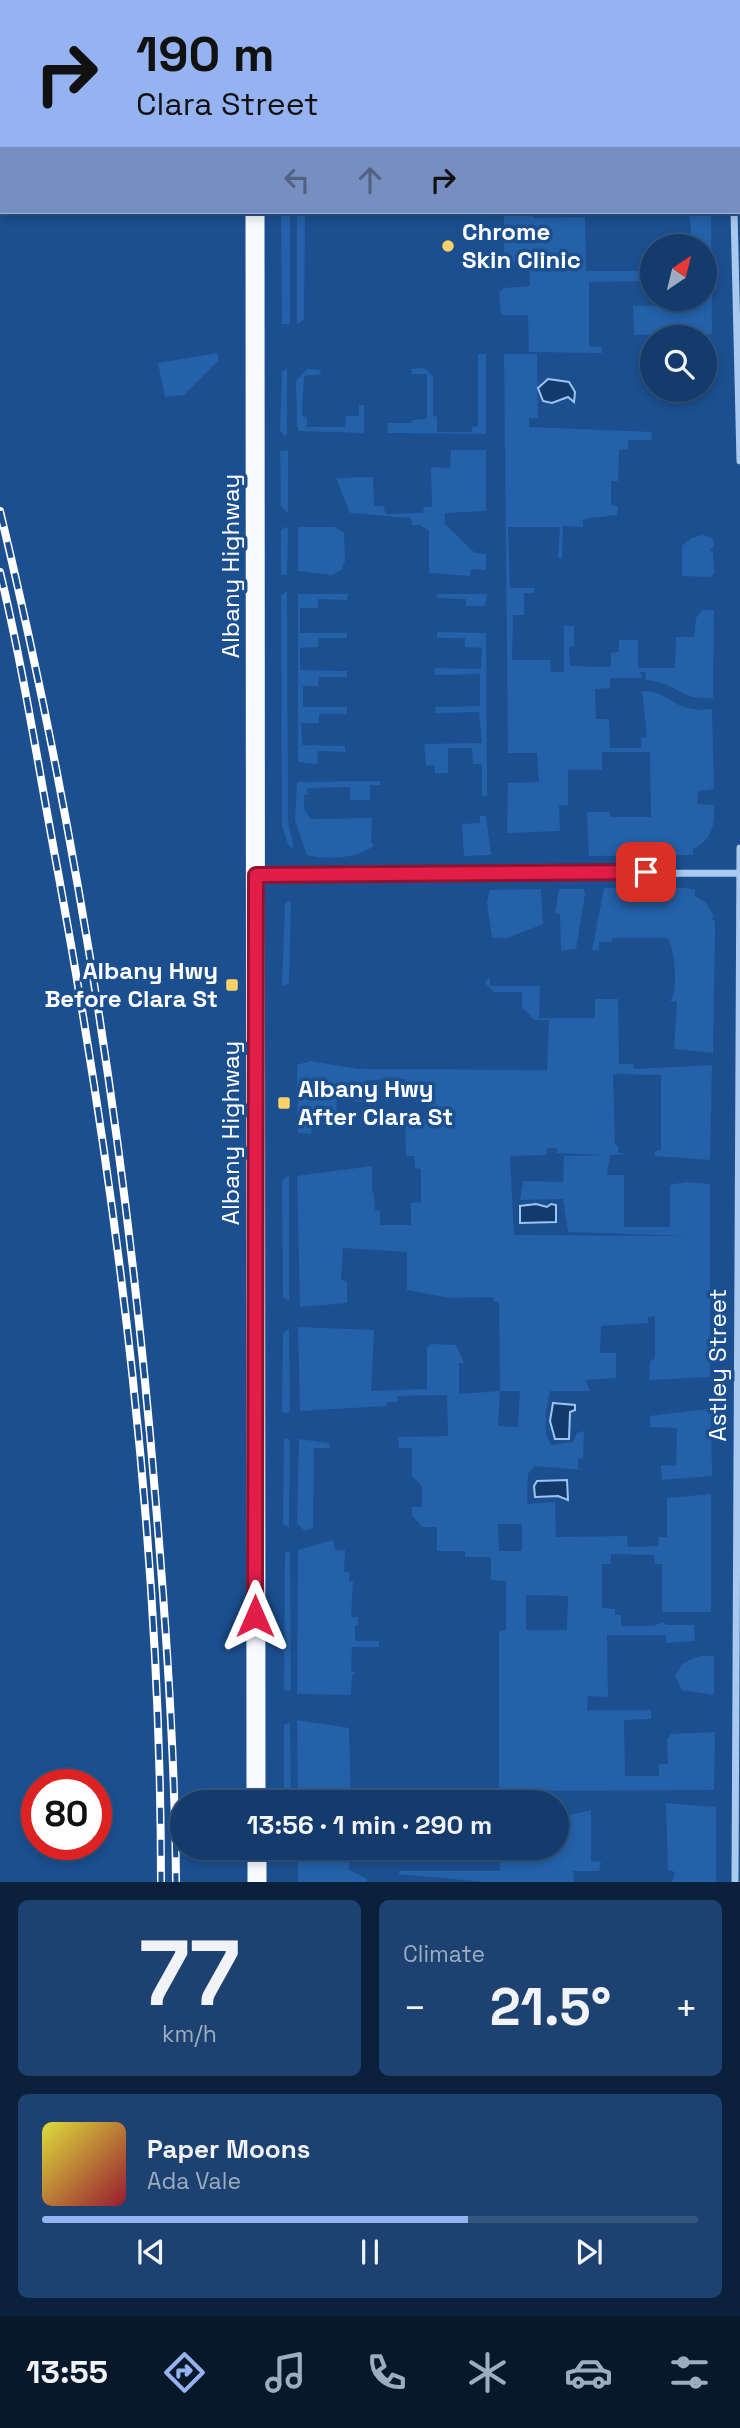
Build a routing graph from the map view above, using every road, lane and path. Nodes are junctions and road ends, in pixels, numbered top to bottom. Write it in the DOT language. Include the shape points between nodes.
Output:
graph roads {
  1 [pos="255,214"];
  2 [pos="734,214"];
  3 [pos="740,461"];
  4 [pos="740,848"];
  5 [pos="740,873"];
  6 [pos="256,875"];
  7 [pos="256,1790"];
  8 [pos="257,1860"];
  9 [pos="257,1882"];
  10 [pos="735,1882"];
  1 -- 6 [label="highway, Albany Highway"];
  2 -- 3 [label="street"];
  4 -- 5 [label="street, Astley Street"];
  5 -- 6 [label="street"];
  5 -- 10 [label="street, Astley Street"];
  6 -- 7 [label="highway, Albany Highway"];
  8 -- 9 [label="highway"];
}
